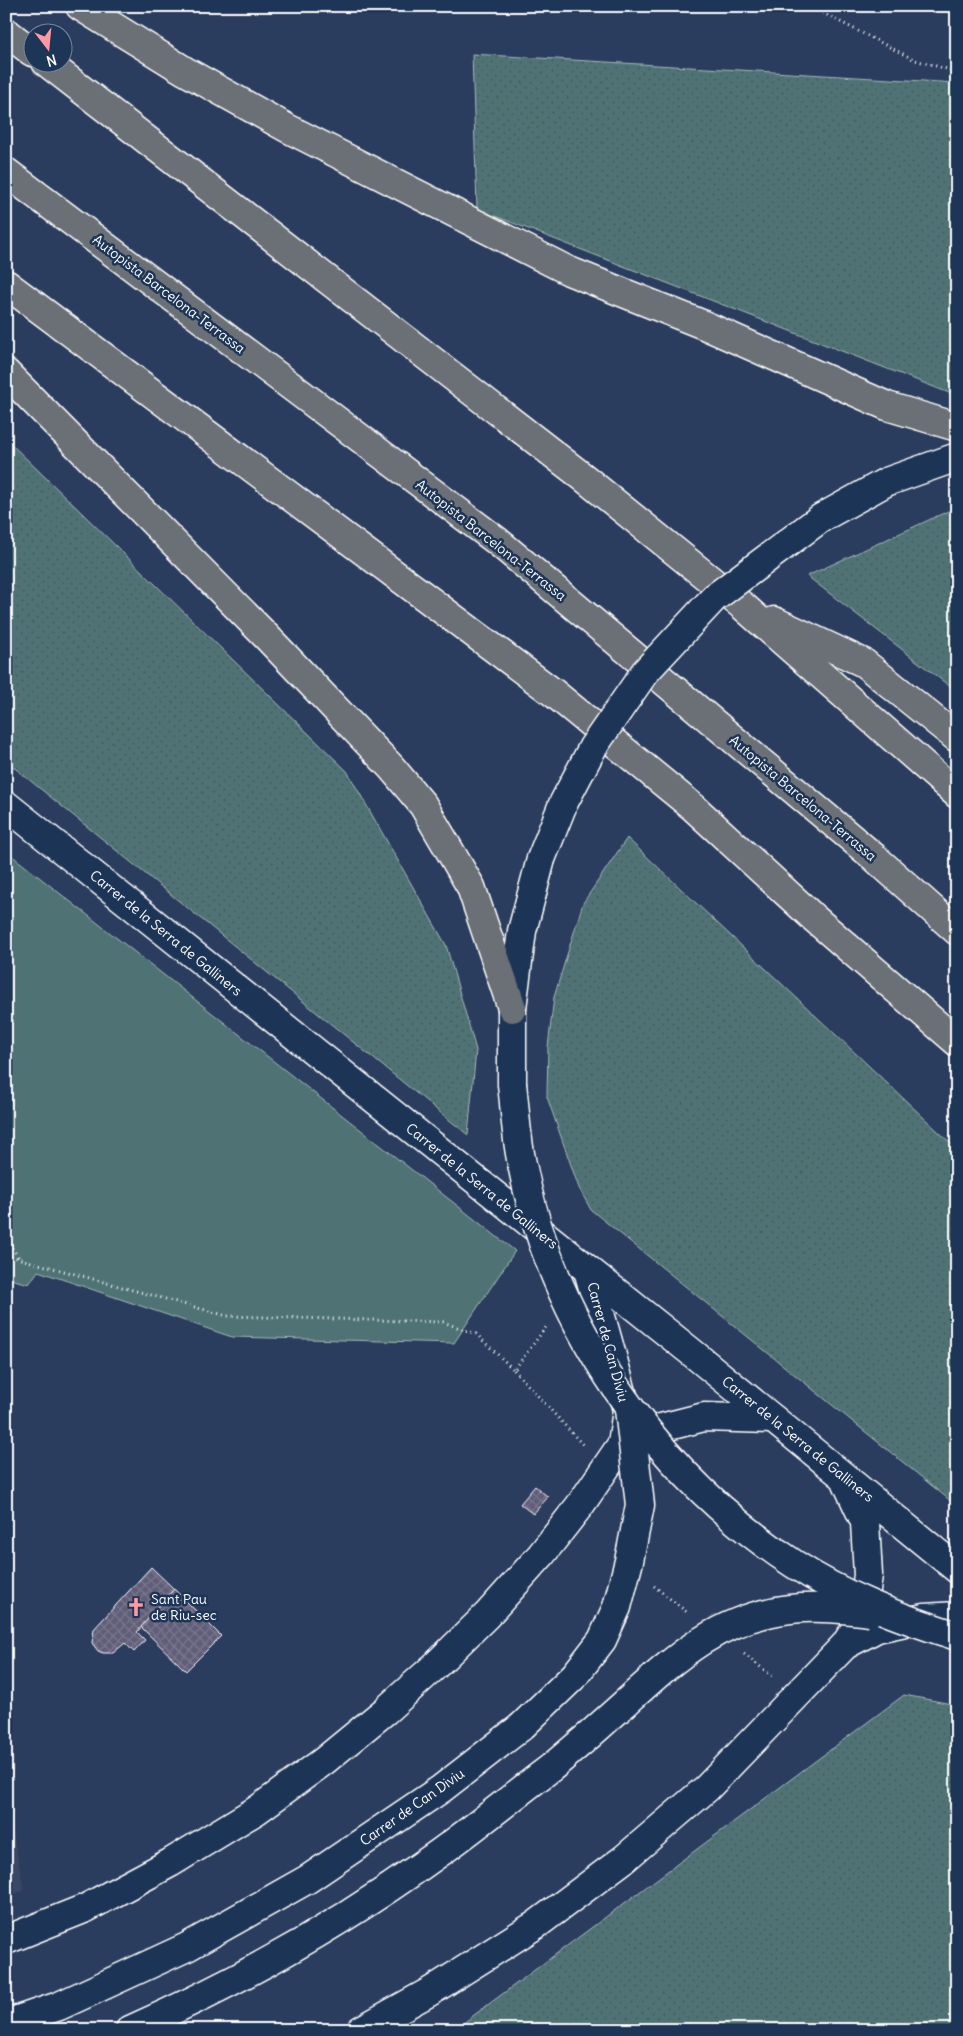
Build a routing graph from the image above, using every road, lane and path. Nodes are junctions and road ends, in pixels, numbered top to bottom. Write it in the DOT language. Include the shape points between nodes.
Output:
graph roads {
  1 [pos="80,6"];
  2 [pos="809,6"];
  3 [pos="6,32"];
  4 [pos="22,44"];
  5 [pos="59,72"];
  6 [pos="957,72"];
  7 [pos="6,172"];
  8 [pos="6,284"];
  9 [pos="6,373"];
  10 [pos="957,427"];
  11 [pos="957,457"];
  12 [pos="744,607"];
  13 [pos="957,738"];
  14 [pos="957,794"];
  15 [pos="6,805"];
  16 [pos="957,931"];
  17 [pos="512,1008"];
  18 [pos="957,1042"];
  19 [pos="6,1240"];
  20 [pos="6,1255"];
  21 [pos="19,1259"];
  22 [pos="588,1270"];
  23 [pos="548,1324"];
  24 [pos="629,1409"];
  25 [pos="773,1419"];
  26 [pos="622,1444"];
  27 [pos="845,1478"];
  28 [pos="957,1569"];
  29 [pos="891,1614"];
  30 [pos="957,1616"];
  31 [pos="957,1636"];
  32 [pos="845,1645"];
  33 [pos="6,1940"];
  34 [pos="6,2024"];
  35 [pos="130,2030"];
  36 [pos="361,2030"];
  1 -- 10 [label="highway" via="286,128 569,271 704,325 887,406"];
  2 -- 6 [label="path" via="915,60"];
  3 -- 4 [label="highway"];
  5 -- 12 [label="highway" via="583,477"];
  7 -- 16 [label="highway, Autopista Barcelona-Terrassa" via="497,541 875,858"];
  8 -- 18 [label="highway" via="556,694 693,806 814,919"];
  9 -- 17 [label="highway" via="265,635 391,766 423,806 471,887"];
  11 -- 17 [label="street, bridge" via="886,482 820,518 714,598 645,672 593,747 563,804 541,859 522,931"];
  12 -- 13 [label="highway" via="864,663"];
  12 -- 14 [label="highway"];
  15 -- 22 [label="street, Carrer de la Serra de Galliners"];
  17 -- 24 [label="street, bridge" via="512,1084 521,1160 542,1236 568,1301 596,1356"];
  19 -- 21 [label="path"];
  20 -- 21 [label="path"];
  21 -- 23 [label="path" via="227,1316 443,1322 476,1334 514,1370"];
  22 -- 25 [label="street, Carrer de la Serra de Galliners"];
  22 -- 26 [label="street, Carrer de Can Diviu" via="627,1410"];
  24 -- 29 [label="street, bridge" via="678,1468 762,1542 848,1595"];
  24 -- 34 [label="street, Carrer de Can Diviu, bridge" via="640,1505 629,1561 617,1607 602,1640 574,1675 521,1727 441,1789 308,1880 187,1947 59,2006"];
  25 -- 26 [label="street" via="704,1417 653,1430"];
  25 -- 27 [label="street, Carrer de la Serra de Galliners"];
  26 -- 33 [label="street, Carrer de Can Diviu" via="541,1555 487,1615 435,1666 324,1761 257,1810 170,1863 86,1908"];
  27 -- 28 [label="street, Carrer de la Serra de Galliners"];
  27 -- 32 [label="street" via="865,1522 868,1575 862,1619"];
  29 -- 31 [label="street, bridge"];
  29 -- 35 [label="street, bridge" via="820,1607 789,1609 715,1631 668,1663 552,1767 435,1857 268,1961"];
  30 -- 32 [label="street" via="924,1618 878,1628"];
  32 -- 36 [label="street" via="707,1788 624,1859 537,1924 431,1991"];
}
